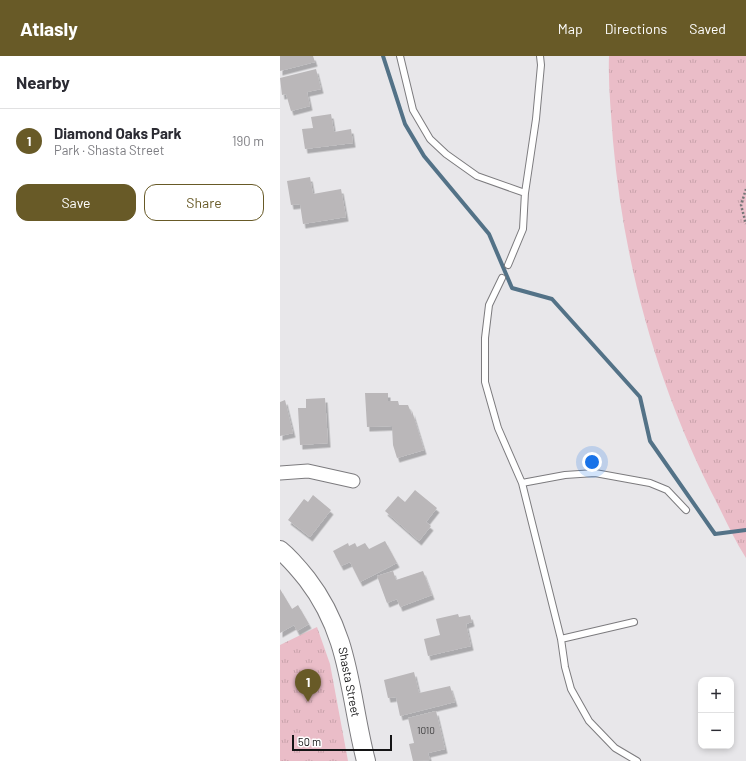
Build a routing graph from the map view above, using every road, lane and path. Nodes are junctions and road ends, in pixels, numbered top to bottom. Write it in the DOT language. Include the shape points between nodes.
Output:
graph roads {
  1 [pos="400,56"];
  2 [pos="540,56"];
  3 [pos="746,188"];
  4 [pos="525,192"];
  5 [pos="746,224"];
  6 [pos="508,265"];
  7 [pos="502,278"];
  8 [pos="280,473"];
  9 [pos="353,481"];
  10 [pos="522,483"];
  11 [pos="686,510"];
  12 [pos="280,550"];
  13 [pos="634,622"];
  14 [pos="561,639"];
  15 [pos="366,761"];
  16 [pos="637,761"];
  1 -- 4 [label="lane" via="413,110 430,139 477,176"];
  2 -- 4 [label="lane" via="536,119"];
  3 -- 5 [label="path" via="742,205"];
  4 -- 6 [label="lane" via="523,230"];
  7 -- 10 [label="lane" via="489,305 484,338 485,382 498,428"];
  8 -- 9 [label="street" via="308,471"];
  10 -- 11 [label="lane" via="565,475 595,473 650,482 668,490"];
  10 -- 14 [label="lane"];
  12 -- 15 [label="street, Shasta Street" via="317,592 336,629 348,669"];
  13 -- 14 [label="lane"];
  14 -- 16 [label="lane" via="571,689 589,721 615,748"];
}
